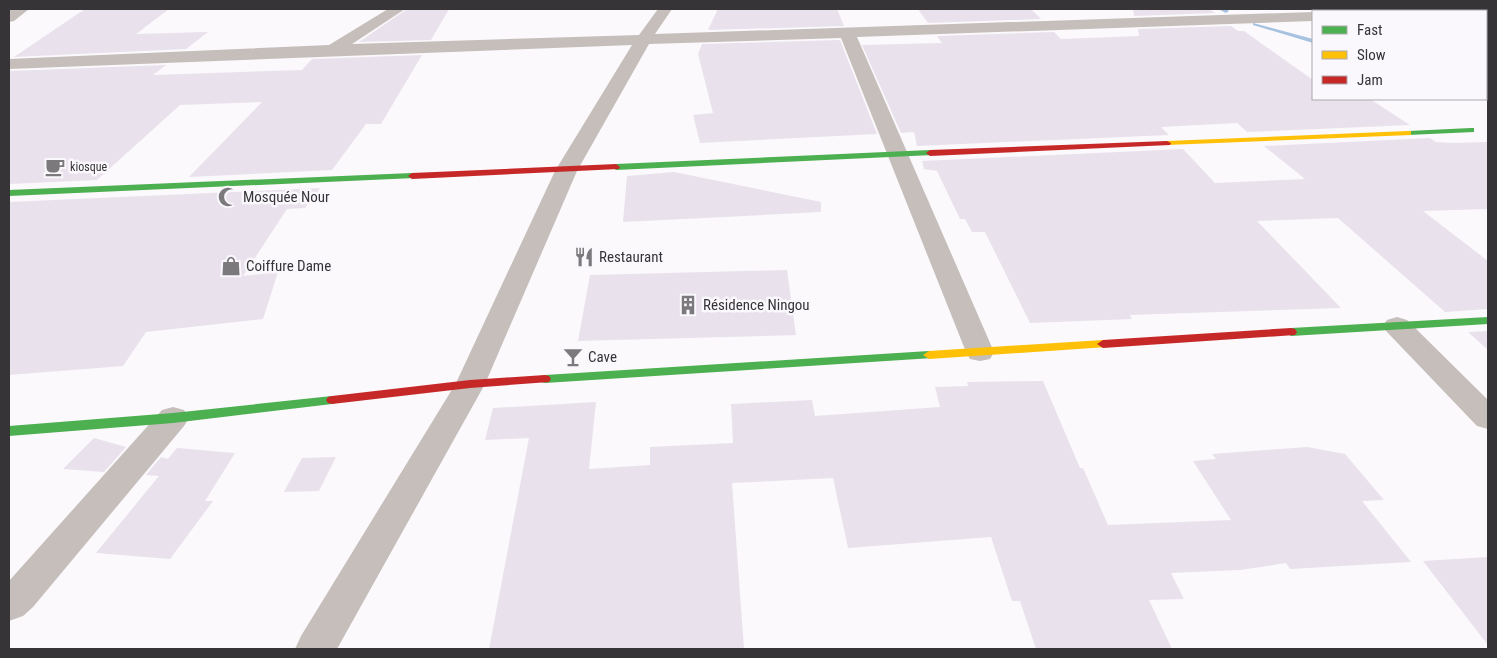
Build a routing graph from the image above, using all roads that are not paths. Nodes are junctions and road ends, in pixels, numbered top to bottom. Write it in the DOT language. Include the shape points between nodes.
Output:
graph roads {
  1 [pos="22,9"];
  2 [pos="398,9"];
  3 [pos="665,9"];
  4 [pos="1312,17"];
  5 [pos="9,18"];
  6 [pos="846,33"];
  7 [pos="644,39"];
  8 [pos="333,50"];
  9 [pos="9,64"];
  10 [pos="1471,130"];
  11 [pos="898,154"];
  12 [pos="566,171"];
  13 [pos="9,194"];
  14 [pos="1488,320"];
  15 [pos="1396,326"];
  16 [pos="980,352"];
  17 [pos="470,384"];
  18 [pos="173,418"];
  19 [pos="1488,418"];
  20 [pos="9,431"];
  21 [pos="9,604"];
  22 [pos="315,649"];
  1 -- 5 [label="street"];
  2 -- 8 [label="street"];
  3 -- 7 [label="street"];
  4 -- 6 [label="street"];
  6 -- 7 [label="street"];
  6 -- 11 [label="street"];
  7 -- 8 [label="street"];
  7 -- 12 [label="street"];
  8 -- 9 [label="street"];
  10 -- 11 [label="street"];
  11 -- 12 [label="street"];
  11 -- 16 [label="street"];
  12 -- 13 [label="street"];
  12 -- 17 [label="street"];
  14 -- 15 [label="street"];
  15 -- 16 [label="street"];
  15 -- 19 [label="street"];
  16 -- 17 [label="street"];
  17 -- 18 [label="street"];
  17 -- 22 [label="street"];
  18 -- 20 [label="street"];
  18 -- 21 [label="street"];
}
